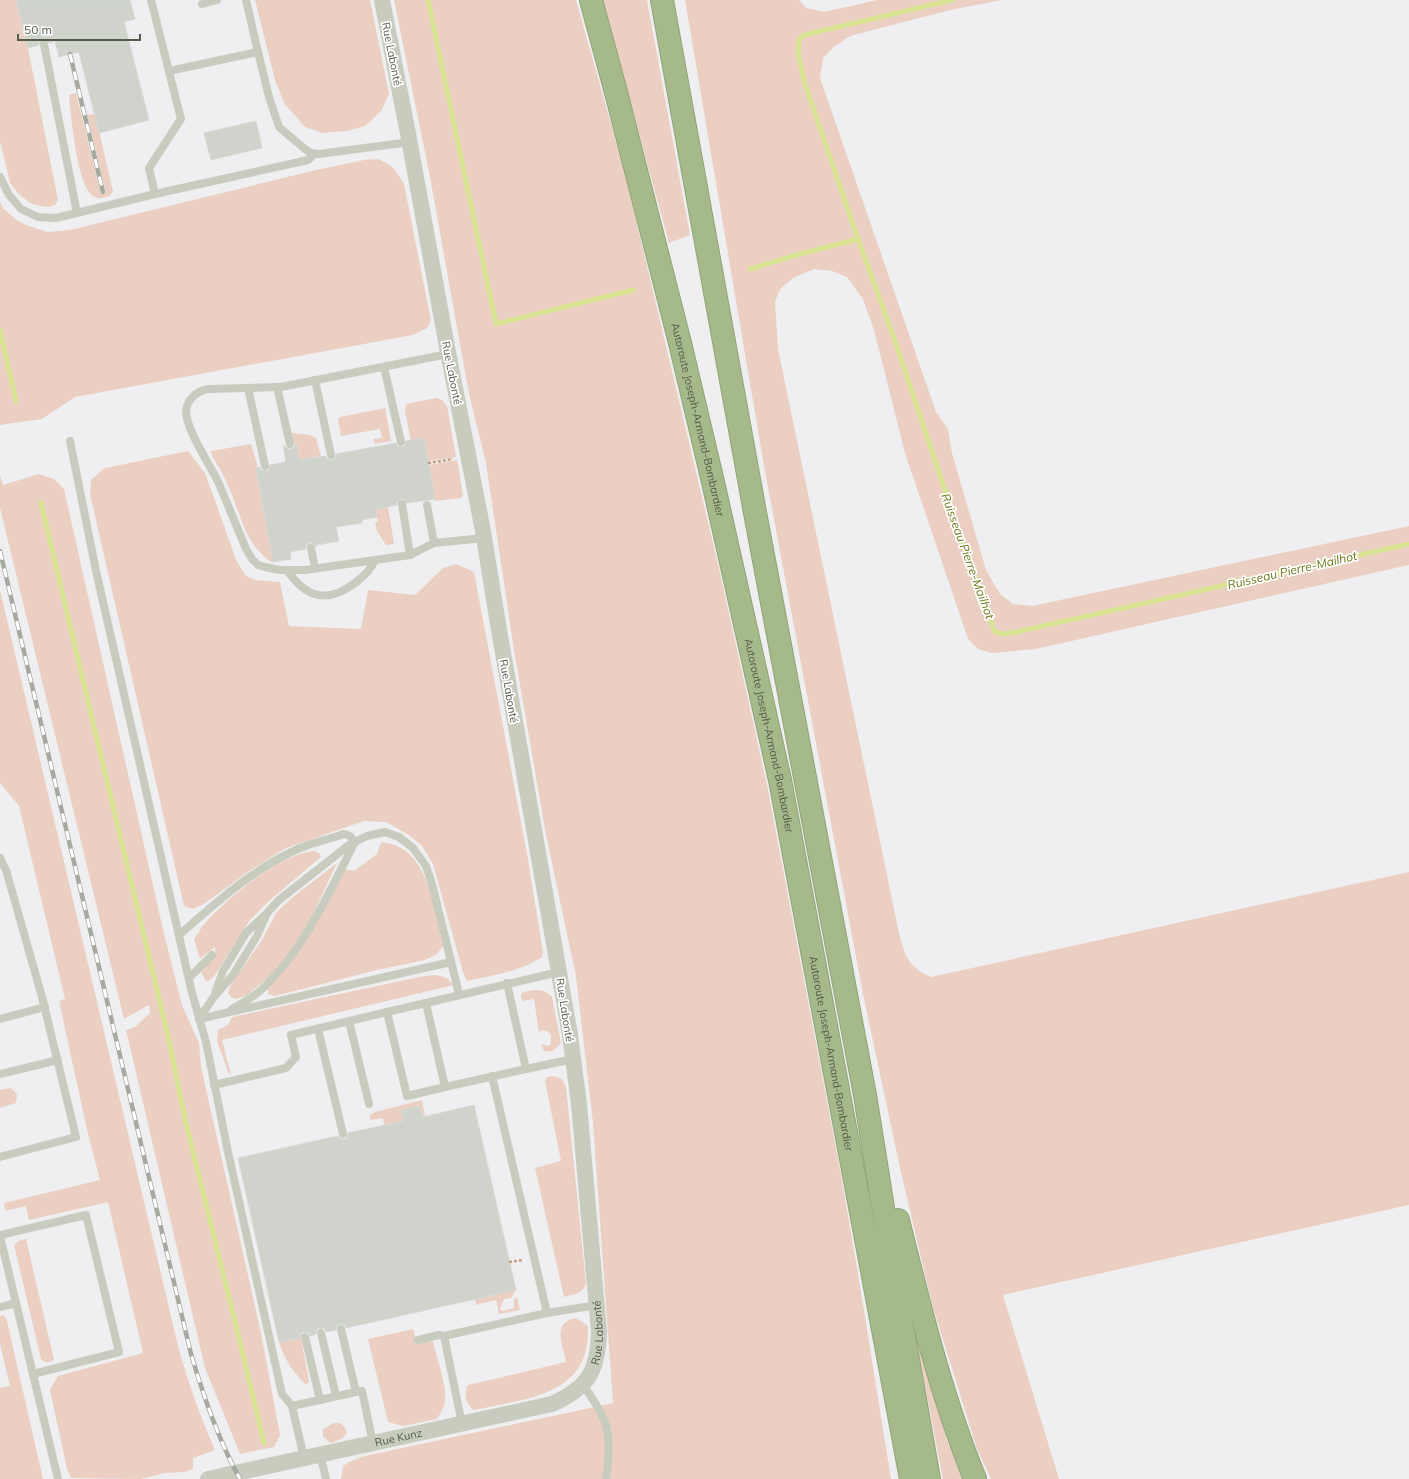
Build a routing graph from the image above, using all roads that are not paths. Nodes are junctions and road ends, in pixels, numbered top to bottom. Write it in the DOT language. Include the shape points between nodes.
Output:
graph roads {
  1 [pos="151,0"];
  2 [pos="217,0"];
  3 [pos="246,0"];
  4 [pos="382,0"];
  5 [pos="591,0"];
  6 [pos="662,0"];
  7 [pos="202,4"];
  8 [pos="44,44"];
  9 [pos="258,52"];
  10 [pos="169,72"];
  11 [pos="410,142"];
  12 [pos="315,154"];
  13 [pos="0,177"];
  14 [pos="155,194"];
  15 [pos="77,213"];
  16 [pos="448,354"];
  17 [pos="384,367"];
  18 [pos="315,380"];
  19 [pos="277,387"];
  20 [pos="248,388"];
  21 [pos="70,441"];
  22 [pos="401,442"];
  23 [pos="290,444"];
  24 [pos="331,455"];
  25 [pos="265,466"];
  26 [pos="402,504"];
  27 [pos="427,505"];
  28 [pos="484,538"];
  29 [pos="434,543"];
  30 [pos="311,548"];
  31 [pos="410,555"];
  32 [pos="375,560"];
  33 [pos="315,568"];
  34 [pos="287,570"];
  35 [pos="355,842"];
  36 [pos="0,858"];
  37 [pos="179,935"];
  38 [pos="212,955"];
  39 [pos="451,962"];
  40 [pos="559,972"];
  41 [pos="189,978"];
  42 [pos="507,984"];
  43 [pos="459,994"];
  44 [pos="426,1002"];
  45 [pos="45,1007"];
  46 [pos="386,1012"];
  47 [pos="225,1013"];
  48 [pos="0,1019"];
  49 [pos="199,1019"];
  50 [pos="349,1021"];
  51 [pos="318,1029"];
  52 [pos="573,1059"];
  53 [pos="58,1060"];
  54 [pos="526,1069"];
  55 [pos="0,1074"];
  56 [pos="492,1076"];
  57 [pos="214,1085"];
  58 [pos="445,1087"];
  59 [pos="865,1095"];
  60 [pos="369,1104"];
  61 [pos="343,1134"];
  62 [pos="0,1157"];
  63 [pos="0,1236"];
  64 [pos="16,1303"];
  65 [pos="597,1305"];
  66 [pos="0,1307"];
  67 [pos="547,1313"];
  68 [pos="341,1329"];
  69 [pos="321,1333"];
  70 [pos="444,1336"];
  71 [pos="305,1337"];
  72 [pos="418,1340"];
  73 [pos="33,1374"];
  74 [pos="583,1384"];
  75 [pos="356,1392"];
  76 [pos="336,1396"];
  77 [pos="320,1400"];
  78 [pos="292,1406"];
  79 [pos="462,1424"];
  80 [pos="373,1443"];
  81 [pos="320,1454"];
  82 [pos="304,1458"];
  83 [pos="58,1479"];
  84 [pos="208,1479"];
  85 [pos="326,1479"];
  86 [pos="606,1479"];
  87 [pos="911,1479"];
  88 [pos="929,1479"];
  89 [pos="975,1479"];
  1 -- 10 [label="lane"];
  2 -- 7 [label="lane"];
  3 -- 9 [label="lane"];
  4 -- 11 [label="street, Rue Labonté"];
  5 -- 87 [label="highway, Autoroute Joseph-Armand-Bombardier" via="717,497 780,780"];
  6 -- 59 [label="highway"];
  8 -- 15 [label="lane"];
  9 -- 10 [label="lane"];
  9 -- 12 [label="lane" via="280,128"];
  10 -- 14 [label="lane" via="181,119 149,168"];
  11 -- 12 [label="lane"];
  11 -- 16 [label="street, Rue Labonté"];
  12 -- 14 [label="lane" via="308,160"];
  13 -- 15 [label="lane" via="9,196 21,209 30,214 56,218"];
  14 -- 15 [label="lane"];
  16 -- 17 [label="lane"];
  16 -- 28 [label="street, Rue Labonté"];
  17 -- 18 [label="lane"];
  17 -- 22 [label="lane"];
  18 -- 19 [label="lane"];
  18 -- 24 [label="lane"];
  19 -- 20 [label="lane"];
  19 -- 23 [label="lane"];
  20 -- 25 [label="lane"];
  20 -- 34 [label="lane" via="201,390 189,402 186,410 192,432 252,559 258,565"];
  21 -- 37 [label="lane" via="96,571"];
  26 -- 31 [label="lane"];
  27 -- 29 [label="lane"];
  28 -- 29 [label="lane"];
  28 -- 40 [label="street, Rue Labonté"];
  29 -- 31 [label="lane"];
  30 -- 33 [label="lane"];
  31 -- 32 [label="lane"];
  32 -- 33 [label="lane"];
  32 -- 34 [label="lane" via="363,577 336,594 326,596 305,590 294,581"];
  33 -- 34 [label="lane"];
  35 -- 37 [label="lane" via="344,834 277,859 244,880"];
  35 -- 39 [label="lane" via="385,832 413,848 426,866"];
  35 -- 47 [label="lane" via="290,959 262,989"];
  35 -- 49 [label="lane" via="279,900 267,913 257,936 233,975"];
  36 -- 45 [label="lane" via="6,870"];
  37 -- 41 [label="lane"];
  38 -- 41 [label="lane"];
  39 -- 43 [label="lane"];
  39 -- 47 [label="lane"];
  40 -- 42 [label="lane"];
  40 -- 52 [label="street, Rue Labonté"];
  41 -- 49 [label="lane"];
  42 -- 43 [label="lane"];
  42 -- 54 [label="lane"];
  43 -- 44 [label="lane"];
  44 -- 46 [label="lane"];
  44 -- 58 [label="lane"];
  45 -- 48 [label="lane"];
  45 -- 53 [label="lane"];
  46 -- 50 [label="lane"];
  46 -- 58 [label="lane" via="407,1096"];
  47 -- 49 [label="lane"];
  49 -- 57 [label="lane"];
  50 -- 51 [label="lane"];
  50 -- 60 [label="lane"];
  51 -- 57 [label="lane" via="291,1035 296,1057 286,1068"];
  51 -- 61 [label="lane"];
  52 -- 54 [label="lane"];
  52 -- 65 [label="street, Rue Labonté"];
  53 -- 55 [label="lane"];
  53 -- 62 [label="lane" via="76,1137"];
  54 -- 56 [label="lane"];
  56 -- 58 [label="lane"];
  56 -- 67 [label="lane"];
  57 -- 78 [label="lane" via="282,1394"];
  59 -- 88 [label="highway"];
  59 -- 89 [label="highway" via="940,1383"];
  63 -- 64 [label="lane"];
  63 -- 73 [label="lane" via="86,1215 119,1352"];
  64 -- 66 [label="lane"];
  64 -- 73 [label="lane"];
  65 -- 67 [label="lane"];
  65 -- 74 [label="street, Rue Labonté" via="599,1348 590,1374"];
  67 -- 70 [label="lane"];
  68 -- 75 [label="lane"];
  69 -- 76 [label="lane"];
  70 -- 72 [label="lane"];
  70 -- 79 [label="lane"];
  71 -- 77 [label="lane"];
  73 -- 83 [label="lane"];
  74 -- 79 [label="street, Rue Kunz" via="577,1391 552,1404"];
  74 -- 86 [label="lane" via="604,1420 609,1460"];
  75 -- 76 [label="lane"];
  75 -- 80 [label="lane" via="362,1391"];
  76 -- 77 [label="lane"];
  77 -- 78 [label="lane"];
  78 -- 82 [label="lane"];
  79 -- 80 [label="street, Rue Kunz"];
  80 -- 81 [label="street, Rue Kunz"];
  81 -- 82 [label="street, Rue Kunz"];
  81 -- 85 [label="lane"];
  82 -- 84 [label="street, Rue Kunz"];
}
